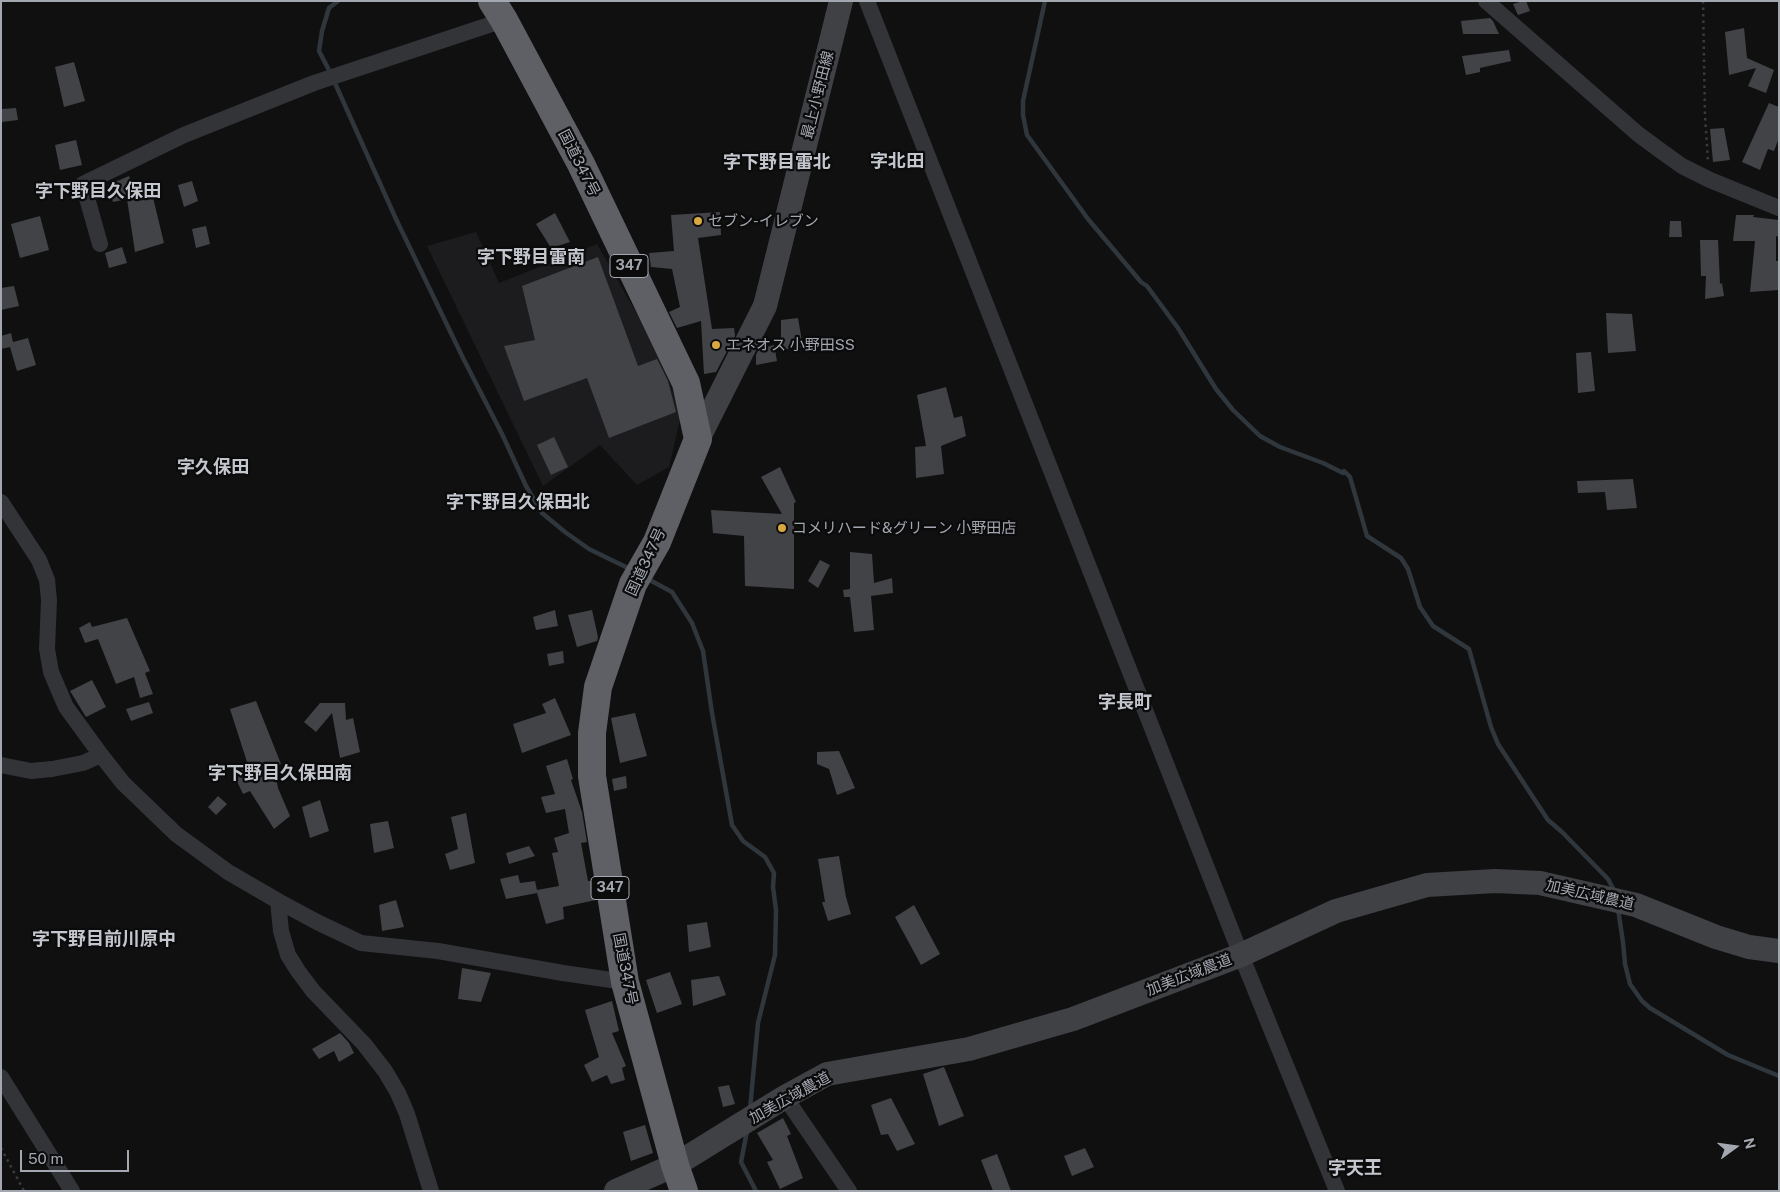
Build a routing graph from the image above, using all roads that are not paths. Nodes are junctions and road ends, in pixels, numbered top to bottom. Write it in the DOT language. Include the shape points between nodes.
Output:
graph roads {
  1 [pos="841,1"];
  2 [pos="867,1"];
  3 [pos="1486,1"];
  4 [pos="498,10"];
  5 [pos="1779,208"];
  6 [pos="100,244"];
  7 [pos="698,439"];
  8 [pos="1,502"];
  9 [pos="101,755"];
  10 [pos="1,765"];
  11 [pos="278,901"];
  12 [pos="1779,951"];
  13 [pos="1241,955"];
  14 [pos="625,982"];
  15 [pos="1,1077"];
  16 [pos="785,1097"];
  17 [pos="675,1165"];
  18 [pos="72,1191"];
  19 [pos="431,1191"];
  20 [pos="616,1191"];
  21 [pos="684,1191"];
  22 [pos="849,1191"];
  23 [pos="1337,1191"];
  1 -- 7 [label="street, 最上小野田線" via="765,306"];
  2 -- 13 [label="street"];
  3 -- 5 [label="street" via="1638,134 1682,166"];
  4 -- 6 [label="street" via="184,136 84,184"];
  4 -- 7 [label="highway, 国道347号 / 347" via="581,164 686,383"];
  7 -- 14 [label="highway, 国道347号 / 347" via="657,542 633,584 598,688 592,733 592,776"];
  8 -- 9 [label="street" via="39,560 47,580 50,672 66,707"];
  9 -- 10 [label="street" via="83,763 52,769 31,771"];
  9 -- 11 [label="street" via="123,782 176,834 228,872"];
  11 -- 14 [label="street" via="361,942 438,951"];
  11 -- 19 [label="street" via="281,932 288,955 313,991 364,1044 398,1093"];
  12 -- 13 [label="street, 加美広域農道" via="1716,937 1626,903 1540,883 1495,881 1427,885 1336,912"];
  13 -- 16 [label="street, 加美広域農道" via="1074,1019 969,1049 827,1074"];
  13 -- 23 [label="street"];
  14 -- 17 [label="highway, 国道347号 / 347"];
  15 -- 18 [label="street"];
  16 -- 17 [label="street, 加美広域農道"];
  16 -- 22 [label="street"];
  17 -- 20 [label="street, 加美広域農道"];
  17 -- 21 [label="highway, 国道347号 / 347"];
}
